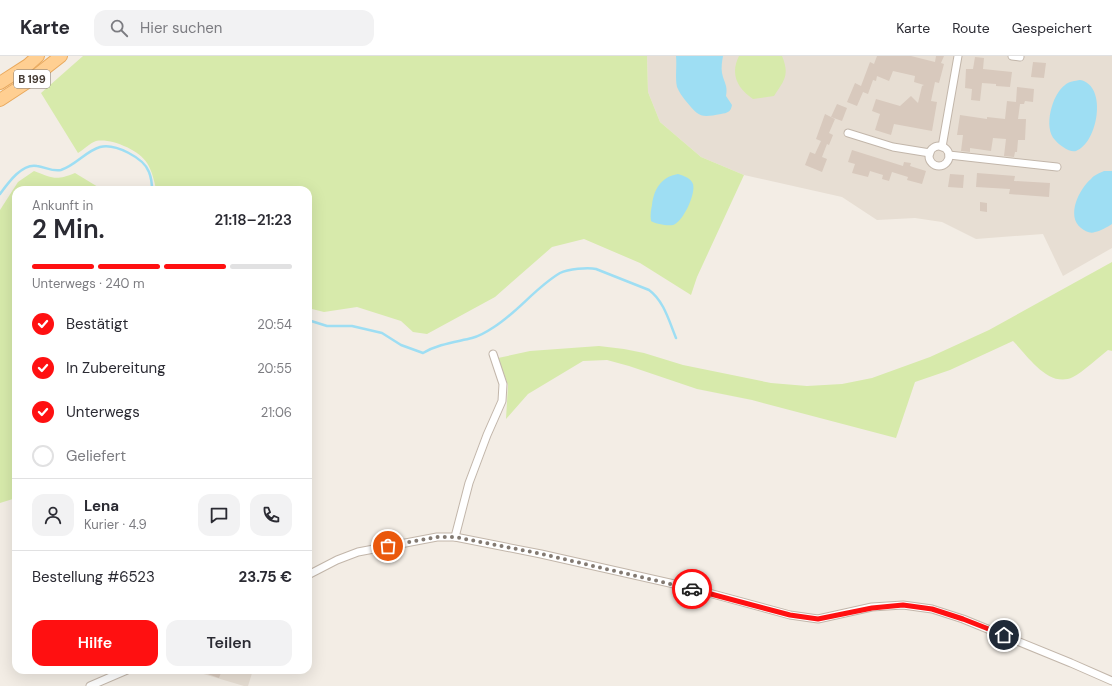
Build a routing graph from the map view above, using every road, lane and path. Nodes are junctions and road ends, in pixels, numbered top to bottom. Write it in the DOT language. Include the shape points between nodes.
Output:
graph roads {
  1 [pos="38,56"];
  2 [pos="61,56"];
  3 [pos="958,56"];
  4 [pos="1012,56"];
  5 [pos="1020,57"];
  6 [pos="0,83"];
  7 [pos="0,100"];
  8 [pos="848,133"];
  9 [pos="942,147"];
  10 [pos="930,153"];
  11 [pos="949,155"];
  12 [pos="1058,166"];
  13 [pos="493,354"];
  14 [pos="455,537"];
  15 [pos="312,573"];
  16 [pos="118,674"];
  17 [pos="1112,681"];
  18 [pos="90,686"];
  1 -- 6 [label="main road, B 199"];
  2 -- 7 [label="main road, B 199" via="30,81"];
  3 -- 9 [label="street"];
  4 -- 5 [label="street"];
  8 -- 10 [label="street" via="893,147"];
  9 -- 10 [label="street" via="936,147"];
  9 -- 11 [label="street"];
  10 -- 11 [label="street" via="932,163 938,166 946,163"];
  11 -- 12 [label="street"];
  13 -- 14 [label="street" via="503,384 502,401 486,435 469,483"];
  14 -- 15 [label="street" via="437,537 358,552"];
  14 -- 17 [label="street" via="683,586 790,615 818,619 872,608 903,605 932,609 963,619"];
  16 -- 18 [label="street"];
}
